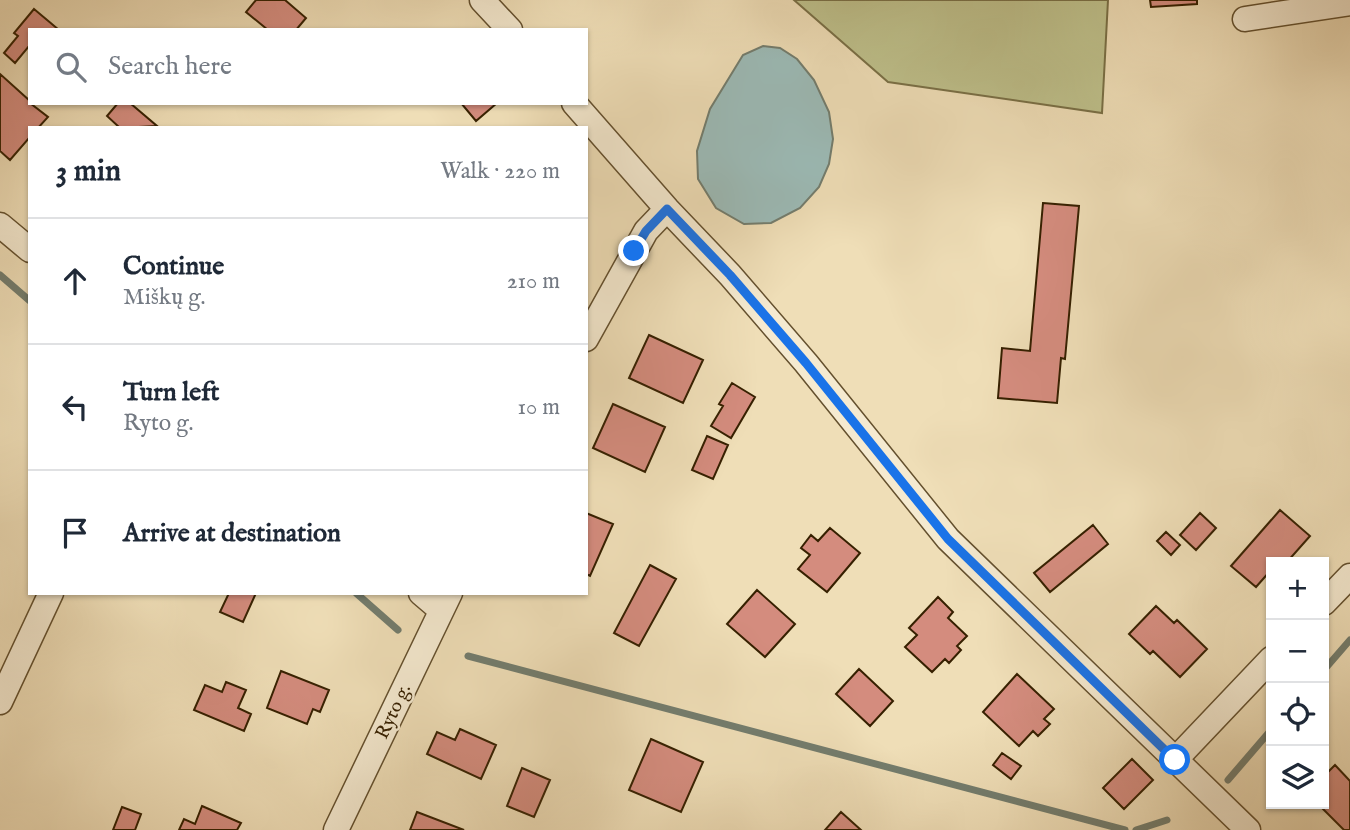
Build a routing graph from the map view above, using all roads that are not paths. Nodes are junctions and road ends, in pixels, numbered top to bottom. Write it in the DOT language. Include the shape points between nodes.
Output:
graph roads {
  1 [pos="482,0"];
  2 [pos="1350,3"];
  3 [pos="1245,19"];
  4 [pos="508,28"];
  5 [pos="576,105"];
  6 [pos="667,209"];
  7 [pos="0,225"];
  8 [pos="28,248"];
  9 [pos="588,336"];
  10 [pos="50,595"];
  11 [pos="426,595"];
  12 [pos="445,602"];
  13 [pos="1266,664"];
  14 [pos="0,702"];
  15 [pos="1175,760"];
  16 [pos="336,830"];
  17 [pos="1248,830"];
  1 -- 4 [label="street"];
  2 -- 3 [label="street"];
  5 -- 6 [label="street"];
  6 -- 9 [label="street" via="646,231"];
  6 -- 15 [label="street" via="806,363 948,539"];
  7 -- 8 [label="street"];
  10 -- 14 [label="street"];
  11 -- 12 [label="street"];
  12 -- 16 [label="street, Ryto g."];
  13 -- 15 [label="street"];
  15 -- 17 [label="street"];
}
